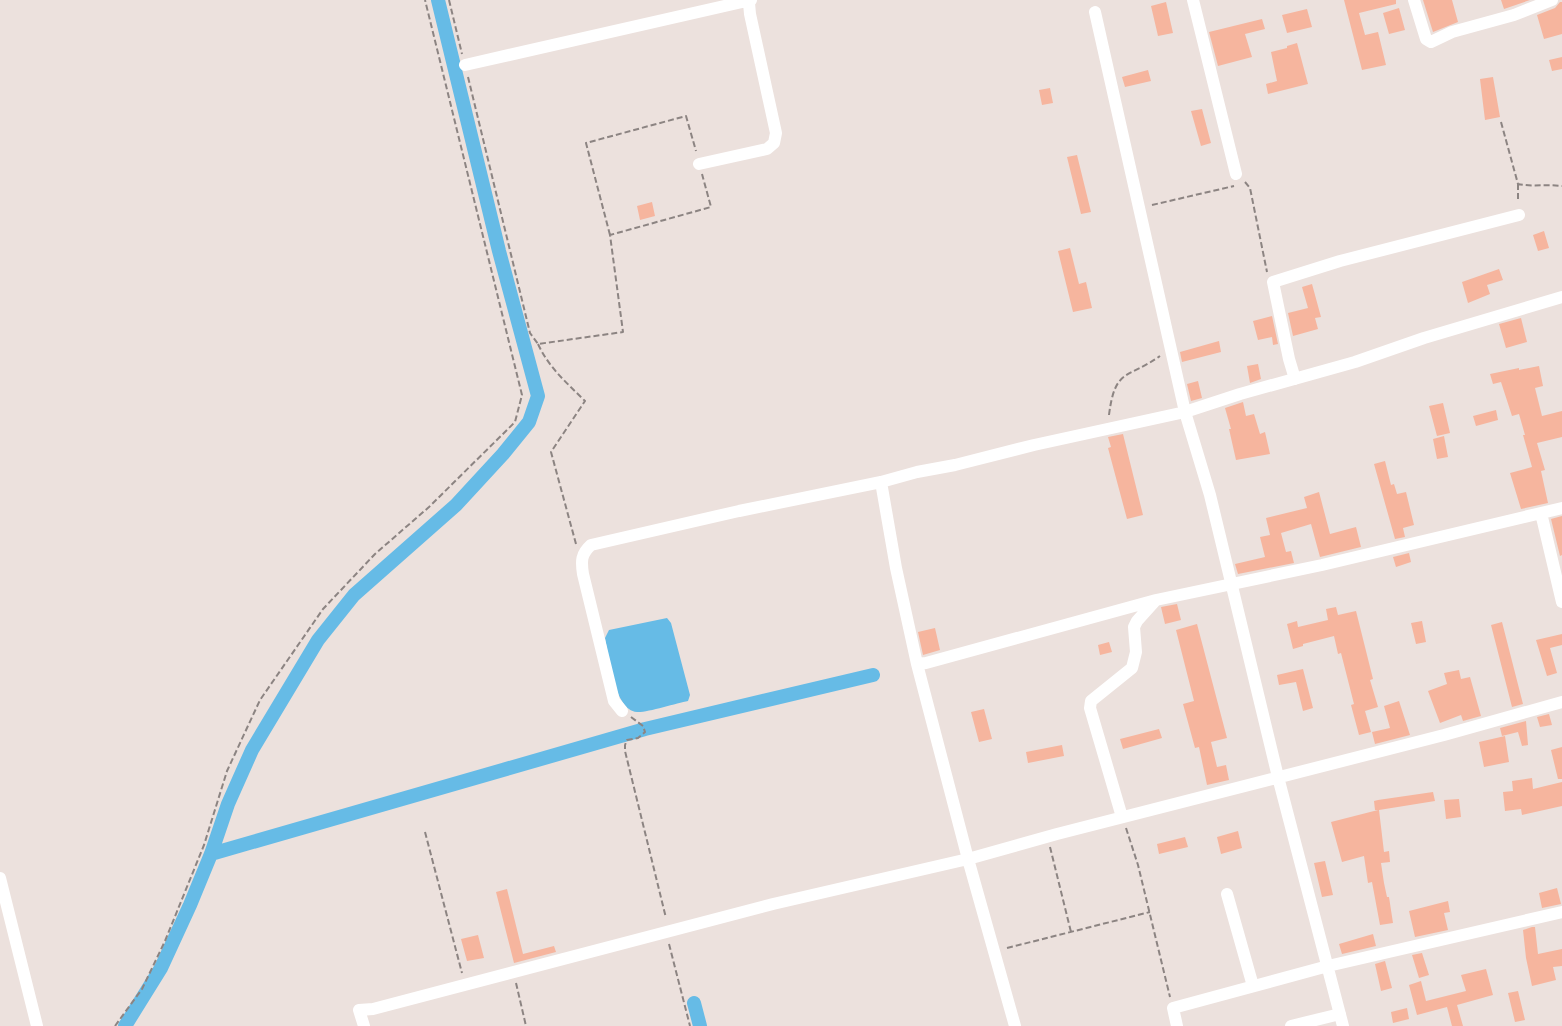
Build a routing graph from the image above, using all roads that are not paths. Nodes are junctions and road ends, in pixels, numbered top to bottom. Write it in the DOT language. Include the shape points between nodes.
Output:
graph roads {
  1 [pos="751,0"];
  2 [pos="1193,0"];
  3 [pos="1414,0"];
  4 [pos="1552,0"];
  5 [pos="1095,12"];
  6 [pos="465,65"];
  7 [pos="699,164"];
  8 [pos="1236,174"];
  9 [pos="1519,215"];
  10 [pos="1562,297"];
  11 [pos="1295,379"];
  12 [pos="1185,412"];
  13 [pos="881,482"];
  14 [pos="1562,508"];
  15 [pos="1541,513"];
  16 [pos="1232,584"];
  17 [pos="1156,600"];
  18 [pos="1562,602"];
  19 [pos="917,664"];
  20 [pos="1562,702"];
  21 [pos="622,711"];
  22 [pos="1278,777"];
  23 [pos="1122,817"];
  24 [pos="968,858"];
  25 [pos="0,878"];
  26 [pos="1227,894"];
  27 [pos="1562,912"];
  28 [pos="1328,966"];
  29 [pos="1253,986"];
  30 [pos="1341,1020"];
  31 [pos="37,1026"];
  32 [pos="364,1026"];
  33 [pos="1015,1026"];
  34 [pos="1177,1026"];
  35 [pos="1291,1026"];
  1 -- 6 [label="street"];
  1 -- 7 [label="street" via="750,14 776,133 774,143 767,149"];
  2 -- 8 [label="street"];
  3 -- 4 [label="street" via="1426,39 1431,42"];
  5 -- 12 [label="street"];
  9 -- 11 [label="street" via="1273,282"];
  10 -- 11 [label="street"];
  11 -- 12 [label="street"];
  12 -- 13 [label="street"];
  12 -- 16 [label="street"];
  13 -- 19 [label="street"];
  13 -- 21 [label="street" via="588,548 581,561 614,700"];
  14 -- 15 [label="street"];
  15 -- 16 [label="street"];
  15 -- 18 [label="street"];
  16 -- 17 [label="street"];
  16 -- 22 [label="street"];
  17 -- 19 [label="street"];
  17 -- 23 [label="street" via="1134,627 1136,652 1132,668 1091,701"];
  19 -- 24 [label="street"];
  20 -- 22 [label="street"];
  22 -- 23 [label="street"];
  22 -- 28 [label="street"];
  23 -- 24 [label="street"];
  24 -- 32 [label="street" via="359,1010"];
  24 -- 33 [label="street"];
  25 -- 31 [label="street"];
  26 -- 29 [label="street"];
  27 -- 28 [label="street"];
  28 -- 29 [label="street"];
  28 -- 30 [label="street"];
  29 -- 34 [label="street" via="1173,1008"];
  30 -- 35 [label="street"];
}
